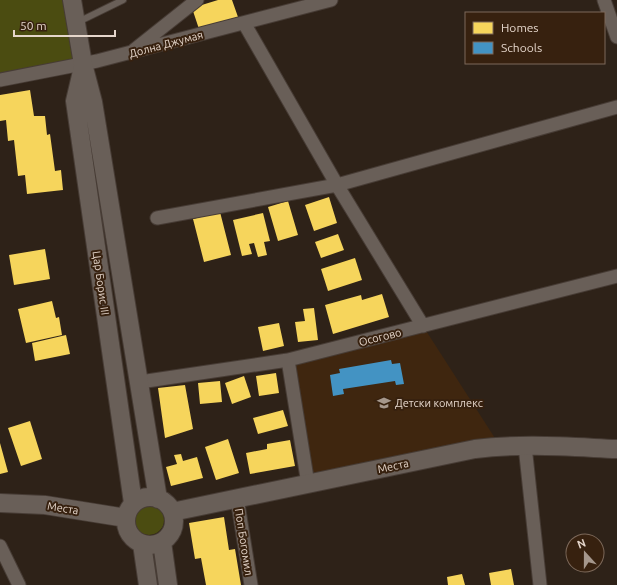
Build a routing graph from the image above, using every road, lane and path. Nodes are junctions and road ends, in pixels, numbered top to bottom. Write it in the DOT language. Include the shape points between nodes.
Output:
graph roads {
  1 [pos="72,0"];
  2 [pos="123,0"];
  3 [pos="197,0"];
  4 [pos="331,0"];
  5 [pos="604,0"];
  6 [pos="76,23"];
  7 [pos="244,23"];
  8 [pos="617,37"];
  9 [pos="129,53"];
  10 [pos="83,64"];
  11 [pos="0,80"];
  12 [pos="617,108"];
  13 [pos="337,185"];
  14 [pos="157,218"];
  15 [pos="617,276"];
  16 [pos="423,326"];
  17 [pos="288,360"];
  18 [pos="140,382"];
  19 [pos="524,446"];
  20 [pos="617,449"];
  21 [pos="308,484"];
  22 [pos="237,498"];
  23 [pos="158,499"];
  24 [pos="0,503"];
  25 [pos="130,510"];
  26 [pos="172,512"];
  27 [pos="162,542"];
  28 [pos="142,544"];
  29 [pos="0,546"];
  30 [pos="19,585"];
  31 [pos="148,585"];
  32 [pos="168,585"];
  33 [pos="251,585"];
  34 [pos="540,585"];
  1 -- 6 [label="main road, Цар Борис III"];
  2 -- 6 [label="lane"];
  3 -- 9 [label="street"];
  4 -- 7 [label="street, Долна Джумая"];
  5 -- 8 [label="street"];
  6 -- 10 [label="main road, Цар Борис III"];
  7 -- 9 [label="street, Долна Джумая"];
  7 -- 13 [label="street"];
  9 -- 10 [label="street, Долна Джумая"];
  10 -- 11 [label="street, Долна Джумая"];
  10 -- 18 [label="main road, Цар Борис III" via="93,102"];
  10 -- 25 [label="main road, Цар Борис III" via="75,101"];
  12 -- 13 [label="street"];
  13 -- 14 [label="street"];
  13 -- 16 [label="street"];
  15 -- 16 [label="street, Осогово"];
  16 -- 17 [label="street, Осогово"];
  17 -- 18 [label="street, Осогово"];
  17 -- 21 [label="street"];
  18 -- 23 [label="main road, Цар Борис III"];
  19 -- 20 [label="main road, Места"];
  19 -- 21 [label="main road, Места" via="475,450"];
  19 -- 34 [label="street"];
  21 -- 22 [label="main road, Места"];
  22 -- 26 [label="main road, Места"];
  22 -- 33 [label="street, Поп Богомил"];
  23 -- 25 [label="main road" via="145,497"];
  23 -- 26 [label="main road"];
  24 -- 25 [label="main road, Места"];
  25 -- 28 [label="main road" via="126,527 130,535"];
  26 -- 27 [label="main road" via="172,528"];
  27 -- 28 [label="main road"];
  27 -- 32 [label="main road"];
  28 -- 31 [label="main road"];
  29 -- 30 [label="street"];
}
